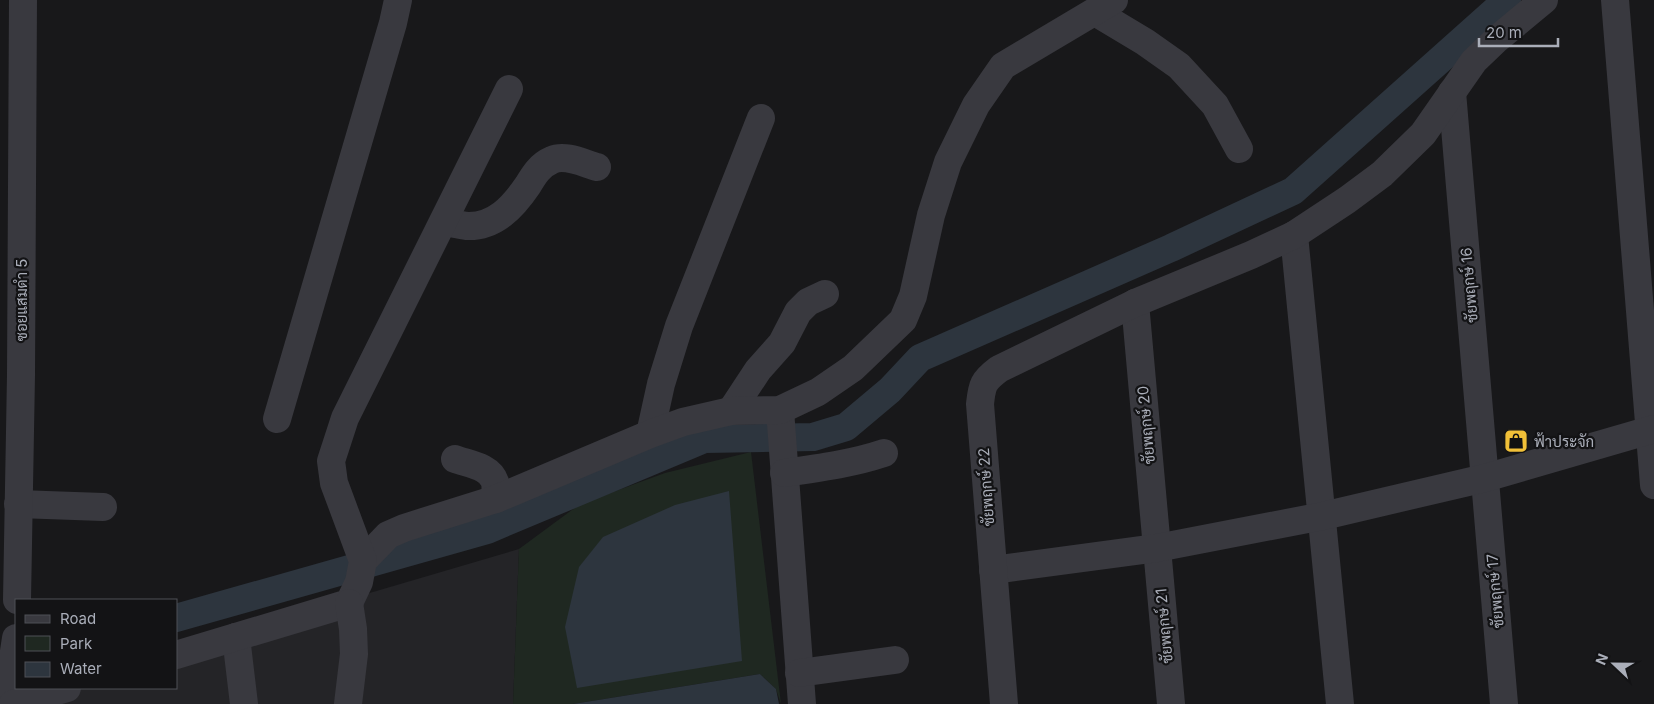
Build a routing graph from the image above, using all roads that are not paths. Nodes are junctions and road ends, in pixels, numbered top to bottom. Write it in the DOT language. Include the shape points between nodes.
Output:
graph roads {
  1 [pos="23,0"];
  2 [pos="398,0"];
  3 [pos="1544,0"];
  4 [pos="1615,0"];
  5 [pos="1109,3"];
  6 [pos="509,89"];
  7 [pos="1452,92"];
  8 [pos="761,118"];
  9 [pos="1239,149"];
  10 [pos="597,167"];
  11 [pos="444,222"];
  12 [pos="1294,236"];
  13 [pos="825,294"];
  14 [pos="1135,303"];
  15 [pos="10,320"];
  16 [pos="11,375"];
  17 [pos="780,410"];
  18 [pos="731,412"];
  19 [pos="277,419"];
  20 [pos="1652,429"];
  21 [pos="650,434"];
  22 [pos="884,453"];
  23 [pos="455,459"];
  24 [pos="784,473"];
  25 [pos="1485,478"];
  26 [pos="1654,485"];
  27 [pos="496,498"];
  28 [pos="18,504"];
  29 [pos="103,507"];
  30 [pos="1322,516"];
  31 [pos="1157,548"];
  32 [pos="363,561"];
  33 [pos="993,570"];
  34 [pos="11,589"];
  35 [pos="349,603"];
  36 [pos="236,637"];
  37 [pos="15,645"];
  38 [pos="178,654"];
  39 [pos="895,660"];
  40 [pos="799,673"];
  41 [pos="64,689"];
  42 [pos="6,704"];
  43 [pos="13,704"];
  44 [pos="244,704"];
  45 [pos="348,704"];
  46 [pos="802,704"];
  47 [pos="1004,704"];
  48 [pos="1171,704"];
  49 [pos="1340,704"];
  50 [pos="1504,704"];
  1 -- 15 [label="street, ซอยแสมดำ 5"];
  2 -- 19 [label="street"];
  3 -- 7 [label="street, ชัยพฤกษ์ 22" via="1474,61"];
  4 -- 20 [label="street"];
  5 -- 9 [label="street" via="1145,42 1179,66 1215,105"];
  5 -- 17 [label="street" via="1003,66 976,105 948,162 930,215 914,296 903,320 852,368 818,392"];
  6 -- 11 [label="street"];
  7 -- 12 [label="street, ชัยพฤกษ์ 22" via="1423,134 1382,174"];
  7 -- 25 [label="street, ชัยพฤกษ์ 16"];
  8 -- 21 [label="street" via="679,326"];
  10 -- 11 [label="street" via="565,158 552,160 537,171 518,200 498,218 483,225"];
  11 -- 32 [label="street" via="345,418 331,461 334,483"];
  12 -- 14 [label="street, ชัยพฤกษ์ 22"];
  12 -- 30 [label="street"];
  13 -- 18 [label="street" via="808,302 798,312 782,343 758,370"];
  14 -- 31 [label="street, ชัยพฤกษ์ 20"];
  14 -- 33 [label="street, ชัยพฤกษ์ 22" via="999,369 982,385 980,404"];
  15 -- 16 [label="street, ซอยแสมดำ 5"];
  16 -- 28 [label="street, ซอยแสมดำ 5"];
  17 -- 18 [label="street"];
  17 -- 24 [label="street"];
  18 -- 21 [label="street" via="683,422"];
  20 -- 25 [label="street"];
  20 -- 26 [label="street"];
  21 -- 27 [label="street"];
  22 -- 24 [label="street"];
  23 -- 27 [label="street" via="484,469 491,475"];
  24 -- 40 [label="street"];
  25 -- 30 [label="street"];
  25 -- 50 [label="street, ชัยพฤกษ์ 17"];
  27 -- 32 [label="street" via="388,535"];
  28 -- 29 [label="street"];
  28 -- 34 [label="street, ซอยแสมดำ 5"];
  30 -- 31 [label="street"];
  30 -- 49 [label="street"];
  31 -- 33 [label="street"];
  31 -- 48 [label="street, ชัยพฤกษ์ 21"];
  32 -- 35 [label="street" via="359,582"];
  33 -- 47 [label="street, ชัยพฤกษ์ 22"];
  35 -- 36 [label="street"];
  35 -- 45 [label="street" via="354,654"];
  36 -- 38 [label="street"];
  36 -- 44 [label="street"];
  37 -- 42 [label="street"];
  39 -- 40 [label="street"];
  40 -- 46 [label="street"];
  41 -- 43 [label="street"];
}
